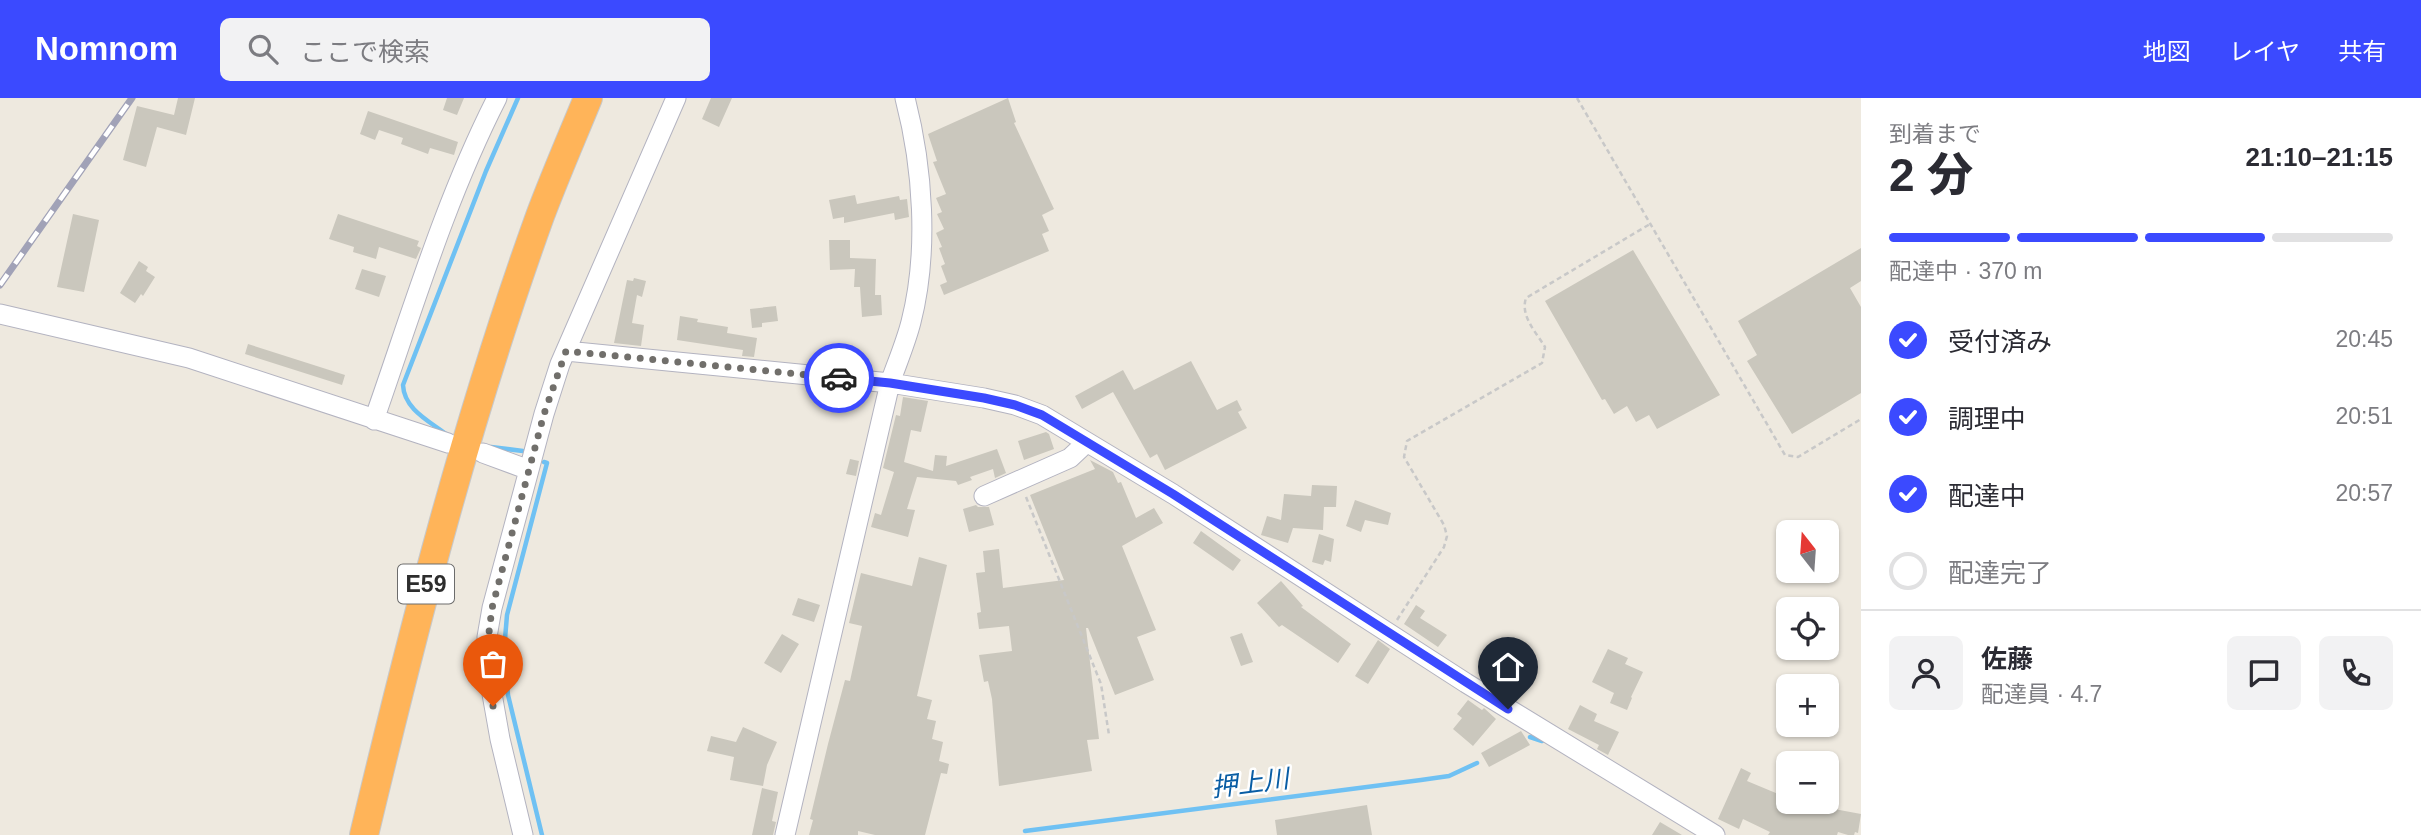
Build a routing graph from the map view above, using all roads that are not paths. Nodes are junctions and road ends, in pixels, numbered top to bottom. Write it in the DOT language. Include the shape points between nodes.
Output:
graph roads {
  1 [pos="497,98"];
  2 [pos="589,98"];
  3 [pos="603,98"];
  4 [pos="676,98"];
  5 [pos="905,98"];
  6 [pos="0,314"];
  7 [pos="500,336"];
  8 [pos="566,351"];
  9 [pos="890,383"];
  10 [pos="374,420"];
  11 [pos="1087,442"];
  12 [pos="448,443"];
  13 [pos="483,453"];
  14 [pos="529,470"];
  15 [pos="984,496"];
  16 [pos="364,835"];
  17 [pos="523,835"];
  18 [pos="785,835"];
  19 [pos="1715,835"];
  1 -- 10 [label="street" via="472,148"];
  2 -- 7 [label="highway, E59" via="541,215"];
  3 -- 7 [label="highway, E59"];
  4 -- 8 [label="street"];
  5 -- 9 [label="street" via="922,212 920,273 911,322"];
  6 -- 10 [label="street" via="189,358"];
  7 -- 16 [label="highway, E59" via="443,519"];
  8 -- 9 [label="street"];
  8 -- 14 [label="street"];
  9 -- 11 [label="street" via="1015,405"];
  9 -- 18 [label="street"];
  10 -- 12 [label="street"];
  11 -- 15 [label="street" via="1070,458"];
  11 -- 19 [label="street"];
  13 -- 14 [label="street"];
  14 -- 17 [label="street" via="492,608 486,657"];
}
